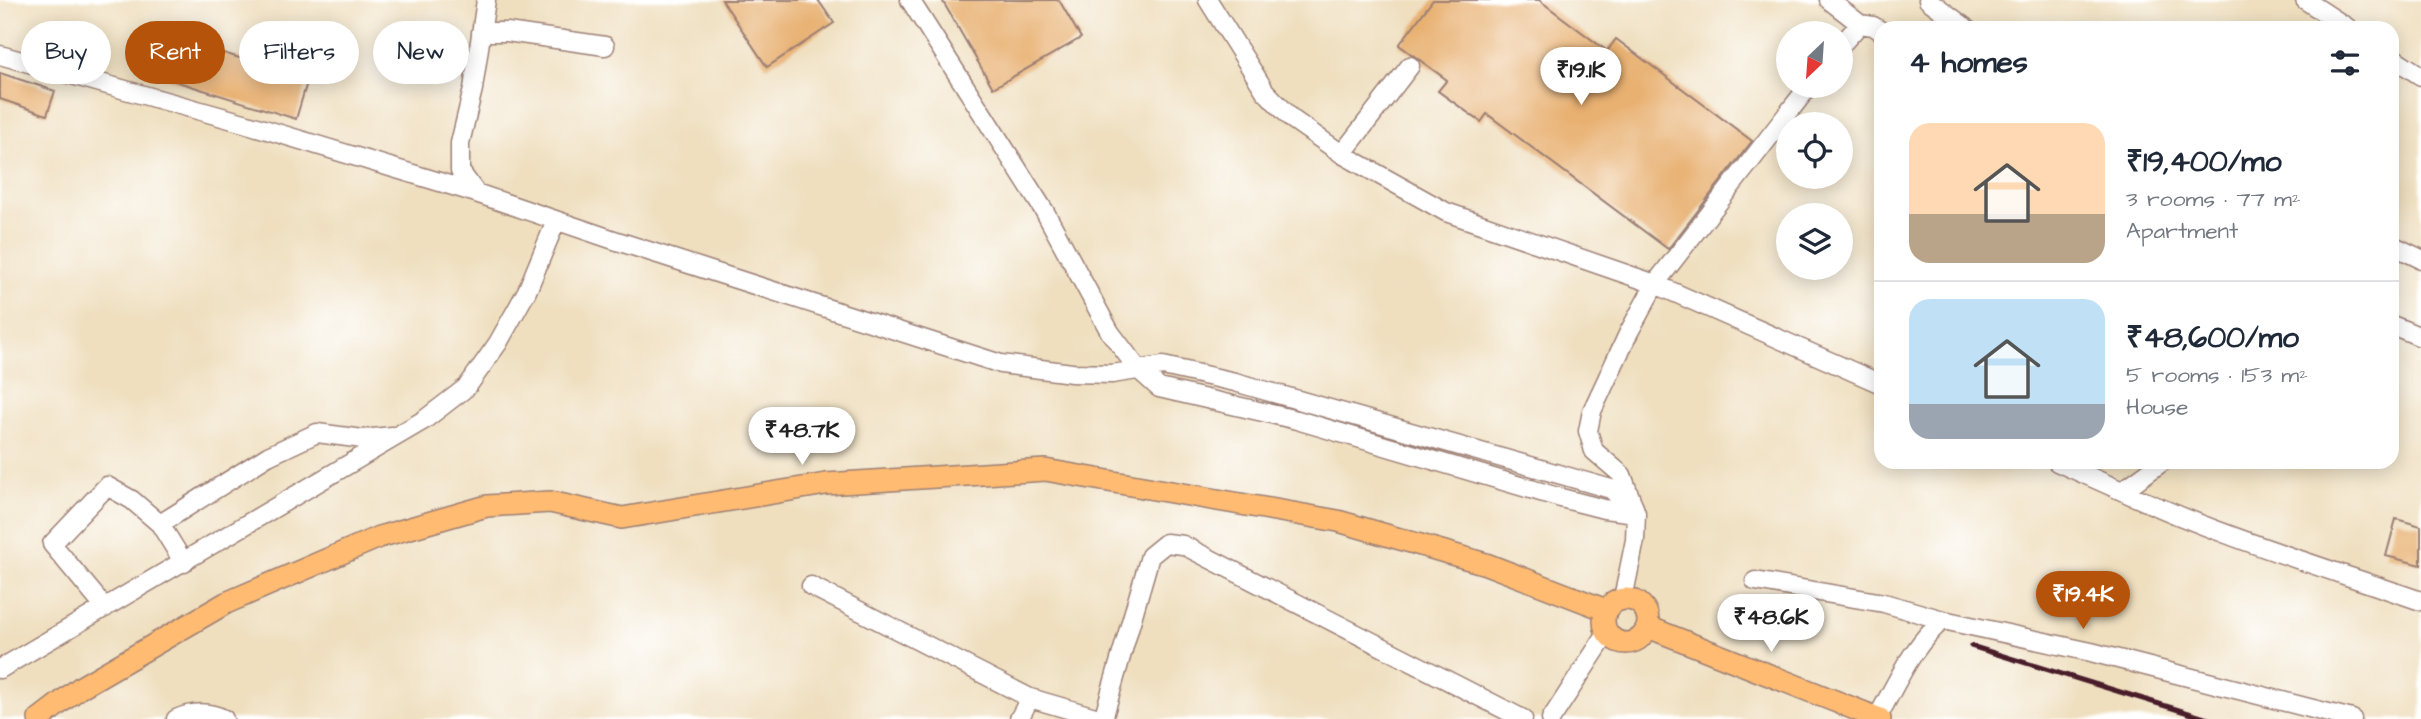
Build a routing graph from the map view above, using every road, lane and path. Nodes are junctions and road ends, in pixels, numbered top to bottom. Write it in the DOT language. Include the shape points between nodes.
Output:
graph roads {
  1 [pos="485,0"];
  2 [pos="911,0"];
  3 [pos="1208,0"];
  4 [pos="1829,0"];
  5 [pos="1928,0"];
  6 [pos="2305,0"];
  7 [pos="1956,21"];
  8 [pos="2337,21"];
  9 [pos="1860,24"];
  10 [pos="1874,27"];
  11 [pos="481,32"];
  12 [pos="1853,32"];
  13 [pos="605,46"];
  14 [pos="0,55"];
  15 [pos="2399,62"];
  16 [pos="1410,66"];
  17 [pos="2421,76"];
  18 [pos="1801,98"];
  19 [pos="1342,154"];
  20 [pos="477,193"];
  21 [pos="556,221"];
  22 [pos="2399,248"];
  23 [pos="2421,259"];
  24 [pos="1655,284"];
  25 [pos="2399,328"];
  26 [pos="2421,337"];
  27 [pos="1138,369"];
  28 [pos="1874,381"];
  29 [pos="399,435"];
  30 [pos="2073,469"];
  31 [pos="2152,469"];
  32 [pos="2122,491"];
  33 [pos="1636,513"];
  34 [pos="160,524"];
  35 [pos="184,563"];
  36 [pos="1755,581"];
  37 [pos="811,586"];
  38 [pos="2421,601"];
  39 [pos="1615,605"];
  40 [pos="105,608"];
  41 [pos="1934,622"];
  42 [pos="1648,627"];
  43 [pos="1607,634"];
  44 [pos="0,669"];
  45 [pos="1030,698"];
  46 [pos="39,719"];
  47 [pos="176,719"];
  48 [pos="224,719"];
  49 [pos="1019,719"];
  50 [pos="1103,719"];
  51 [pos="1523,719"];
  52 [pos="1551,719"];
  53 [pos="1878,719"];
  54 [pos="2352,719"];
  1 -- 11 [label="street"];
  2 -- 27 [label="street" via="1045,212 1110,332"];
  3 -- 19 [label="street" via="1265,91 1292,119"];
  4 -- 9 [label="street"];
  5 -- 7 [label="street"];
  6 -- 8 [label="street"];
  9 -- 10 [label="street"];
  9 -- 12 [label="street"];
  11 -- 13 [label="street"];
  11 -- 20 [label="street" via="460,143 460,172"];
  14 -- 20 [label="street"];
  15 -- 17 [label="street"];
  16 -- 19 [label="street"];
  18 -- 24 [label="street"];
  19 -- 24 [label="street" via="1446,212"];
  20 -- 21 [label="street"];
  21 -- 27 [label="street" via="1001,364 1072,373"];
  21 -- 29 [label="street" via="527,291 467,387"];
  22 -- 23 [label="street"];
  24 -- 28 [label="street"];
  24 -- 33 [label="street" via="1592,411 1588,431 1594,451 1622,475"];
  25 -- 26 [label="street"];
  27 -- 33 [label="street" via="1159,388 1297,420 1572,501"];
  29 -- 34 [label="street" via="363,439 317,433 268,456"];
  29 -- 35 [label="street"];
  30 -- 32 [label="street"];
  31 -- 32 [label="street"];
  32 -- 38 [label="street" via="2225,534"];
  33 -- 39 [label="street" via="1635,540"];
  34 -- 35 [label="street"];
  34 -- 40 [label="street" via="107,486 52,544"];
  35 -- 40 [label="street"];
  36 -- 41 [label="street" via="1884,603"];
  37 -- 45 [label="street"];
  39 -- 42 [label="main road" via="1637,601 1647,613"];
  39 -- 43 [label="main road" via="1604,626"];
  39 -- 46 [label="main road" via="1338,521 1045,470 826,484 622,518 550,502 487,506 379,537 226,603 81,687"];
  40 -- 44 [label="street"];
  41 -- 53 [label="street"];
  41 -- 54 [label="street" via="2091,652"];
  42 -- 43 [label="main road" via="1633,643 1618,643"];
  42 -- 53 [label="main road"];
  43 -- 52 [label="street"];
  45 -- 49 [label="street"];
  45 -- 50 [label="street"];
  47 -- 48 [label="street" via="202,713"];
  50 -- 51 [label="street" via="1150,556 1166,543 1183,545"];
}
